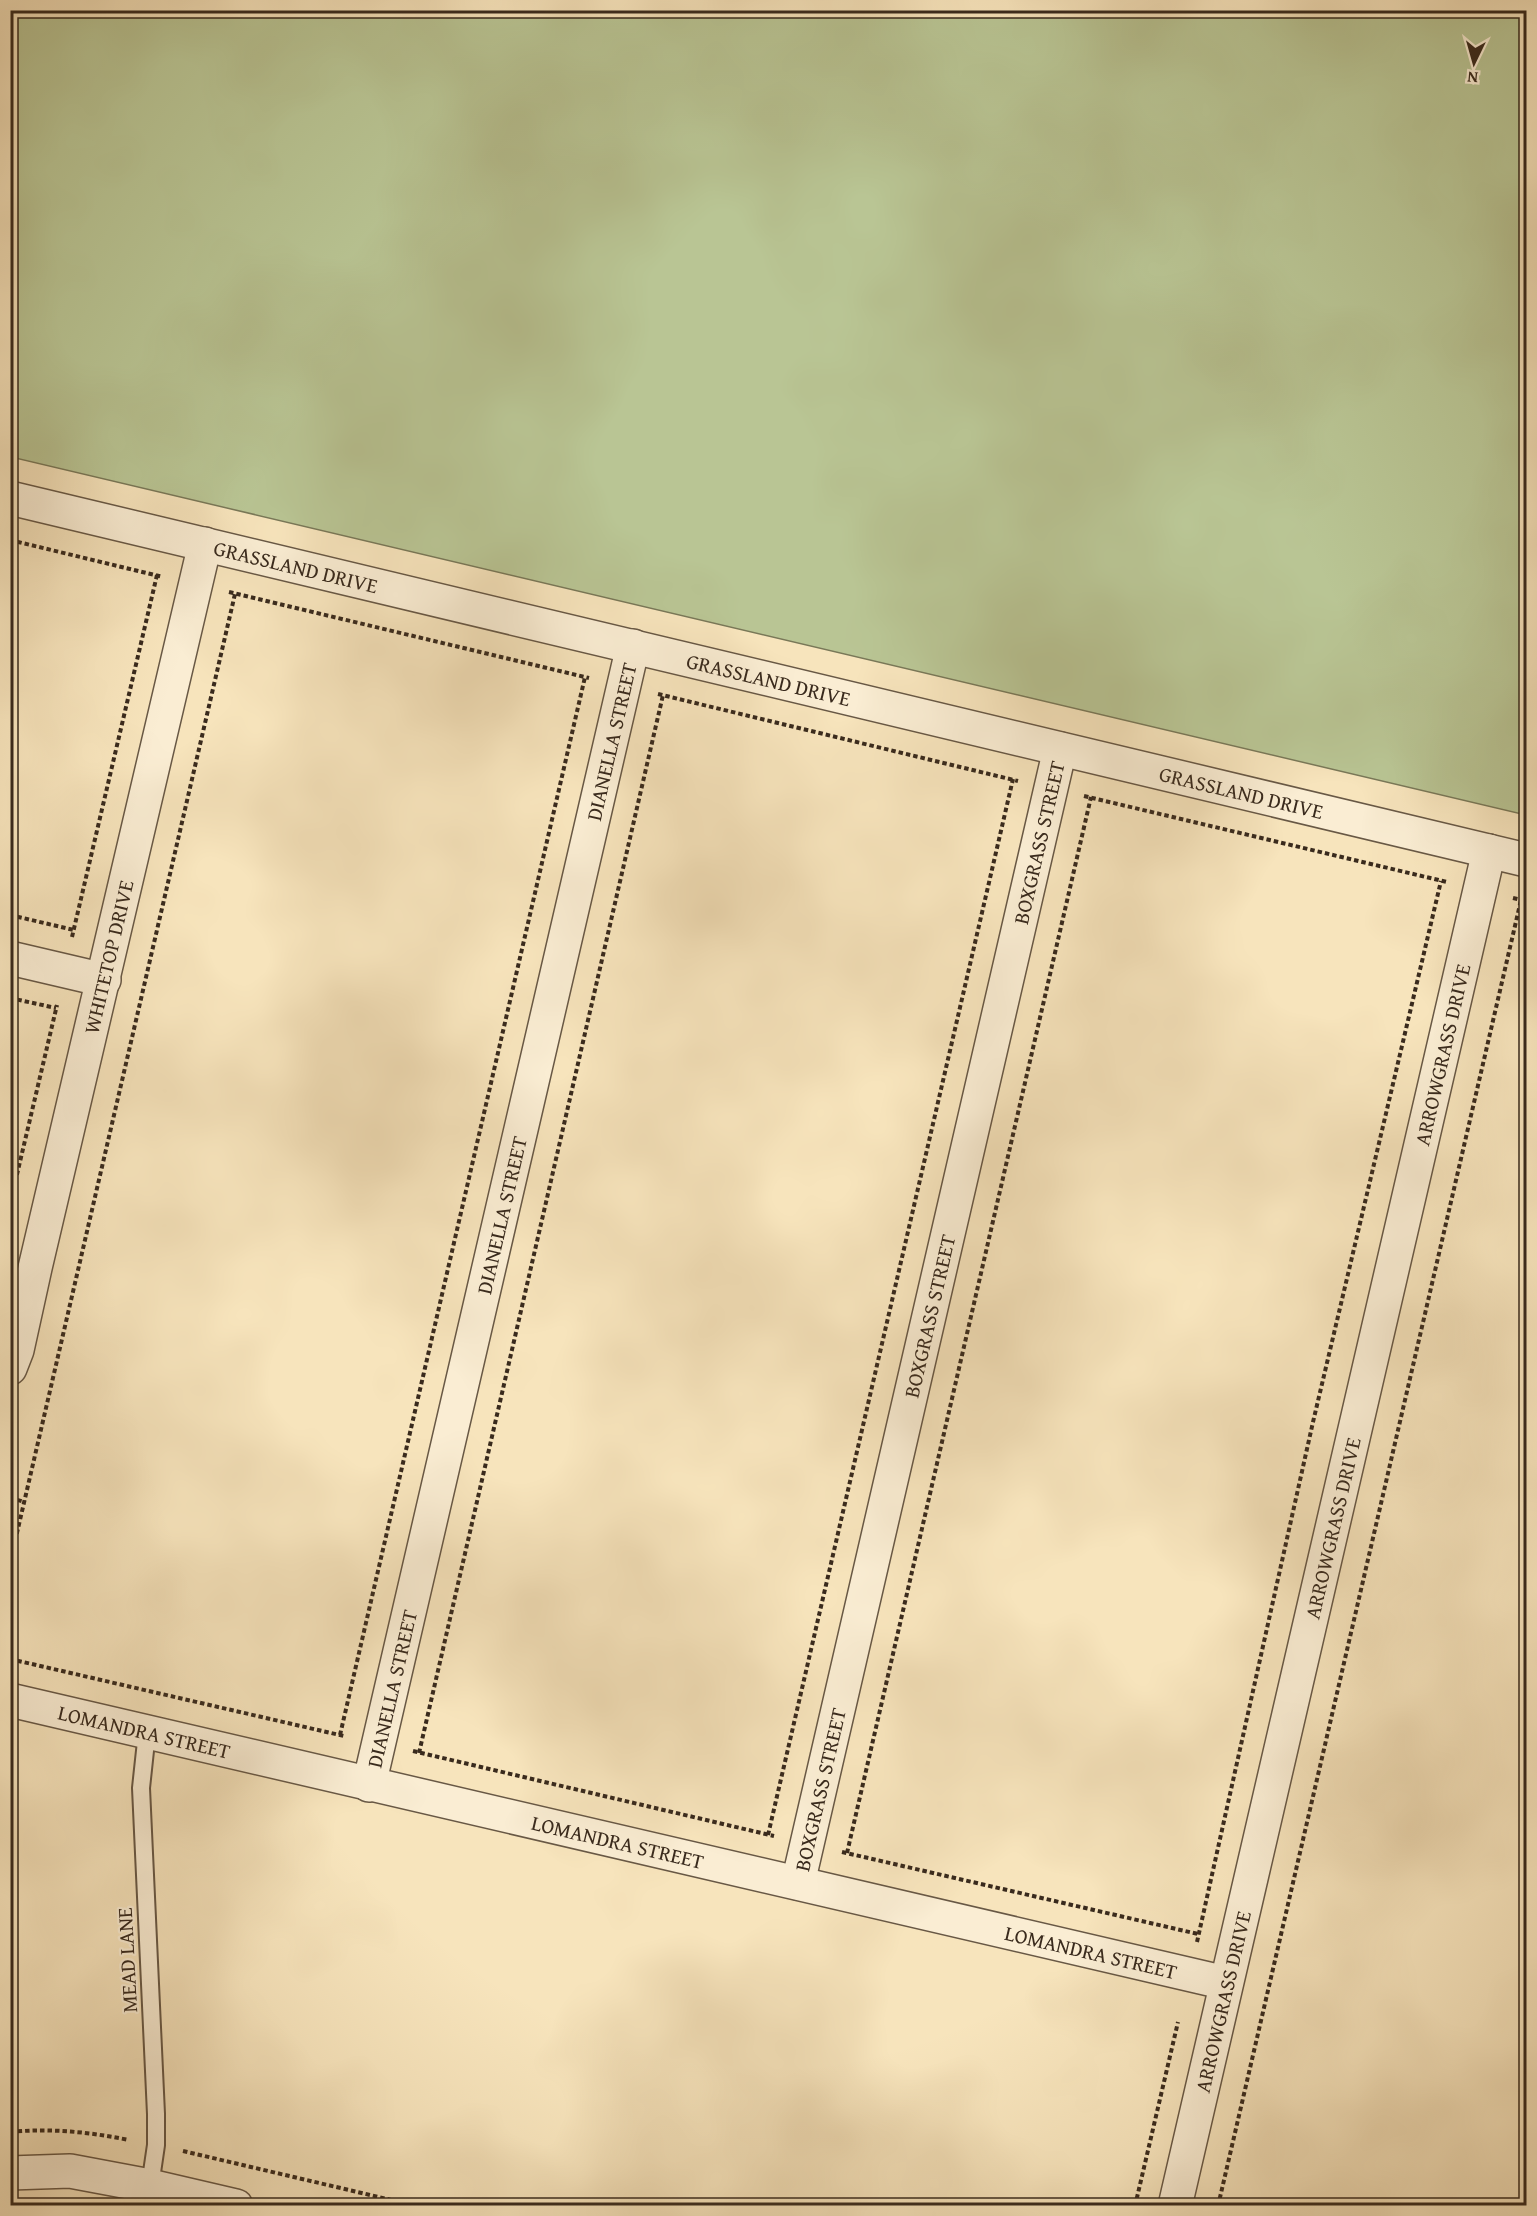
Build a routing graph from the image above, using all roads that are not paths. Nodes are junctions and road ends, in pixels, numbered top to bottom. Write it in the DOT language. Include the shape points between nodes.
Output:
graph roads {
  1 [pos="10,498"];
  2 [pos="205,544"];
  3 [pos="633,646"];
  4 [pos="1060,749"];
  5 [pos="1489,850"];
  6 [pos="1527,860"];
  7 [pos="10,958"];
  8 [pos="104,980"];
  9 [pos="10,1368"];
  10 [pos="10,1700"];
  11 [pos="147,1732"];
  12 [pos="369,1785"];
  13 [pos="798,1883"];
  14 [pos="1226,1983"];
  15 [pos="10,2173"];
  16 [pos="150,2186"];
  17 [pos="236,2205"];
  18 [pos="1175,2205"];
  1 -- 2 [label="street, GRASSLAND DRIVE"];
  2 -- 3 [label="street, GRASSLAND DRIVE"];
  2 -- 8 [label="street, WHITETOP DRIVE"];
  3 -- 4 [label="street, GRASSLAND DRIVE"];
  3 -- 12 [label="street, DIANELLA STREET"];
  4 -- 5 [label="street, GRASSLAND DRIVE"];
  4 -- 13 [label="street, BOXGRASS STREET"];
  5 -- 6 [label="street, GRASSLAND DRIVE"];
  5 -- 14 [label="street, ARROWGRASS DRIVE"];
  7 -- 8 [label="street"];
  8 -- 9 [label="street, WHITETOP DRIVE"];
  10 -- 11 [label="street, LOMANDRA STREET"];
  11 -- 12 [label="street, LOMANDRA STREET"];
  11 -- 16 [label="lane, MEAD LANE" via="141,1788 156,2102 156,2145"];
  12 -- 13 [label="street, LOMANDRA STREET"];
  13 -- 14 [label="street, LOMANDRA STREET"];
  14 -- 18 [label="street, ARROWGRASS DRIVE"];
  15 -- 16 [label="street" via="70,2170"];
  16 -- 17 [label="street"];
}
